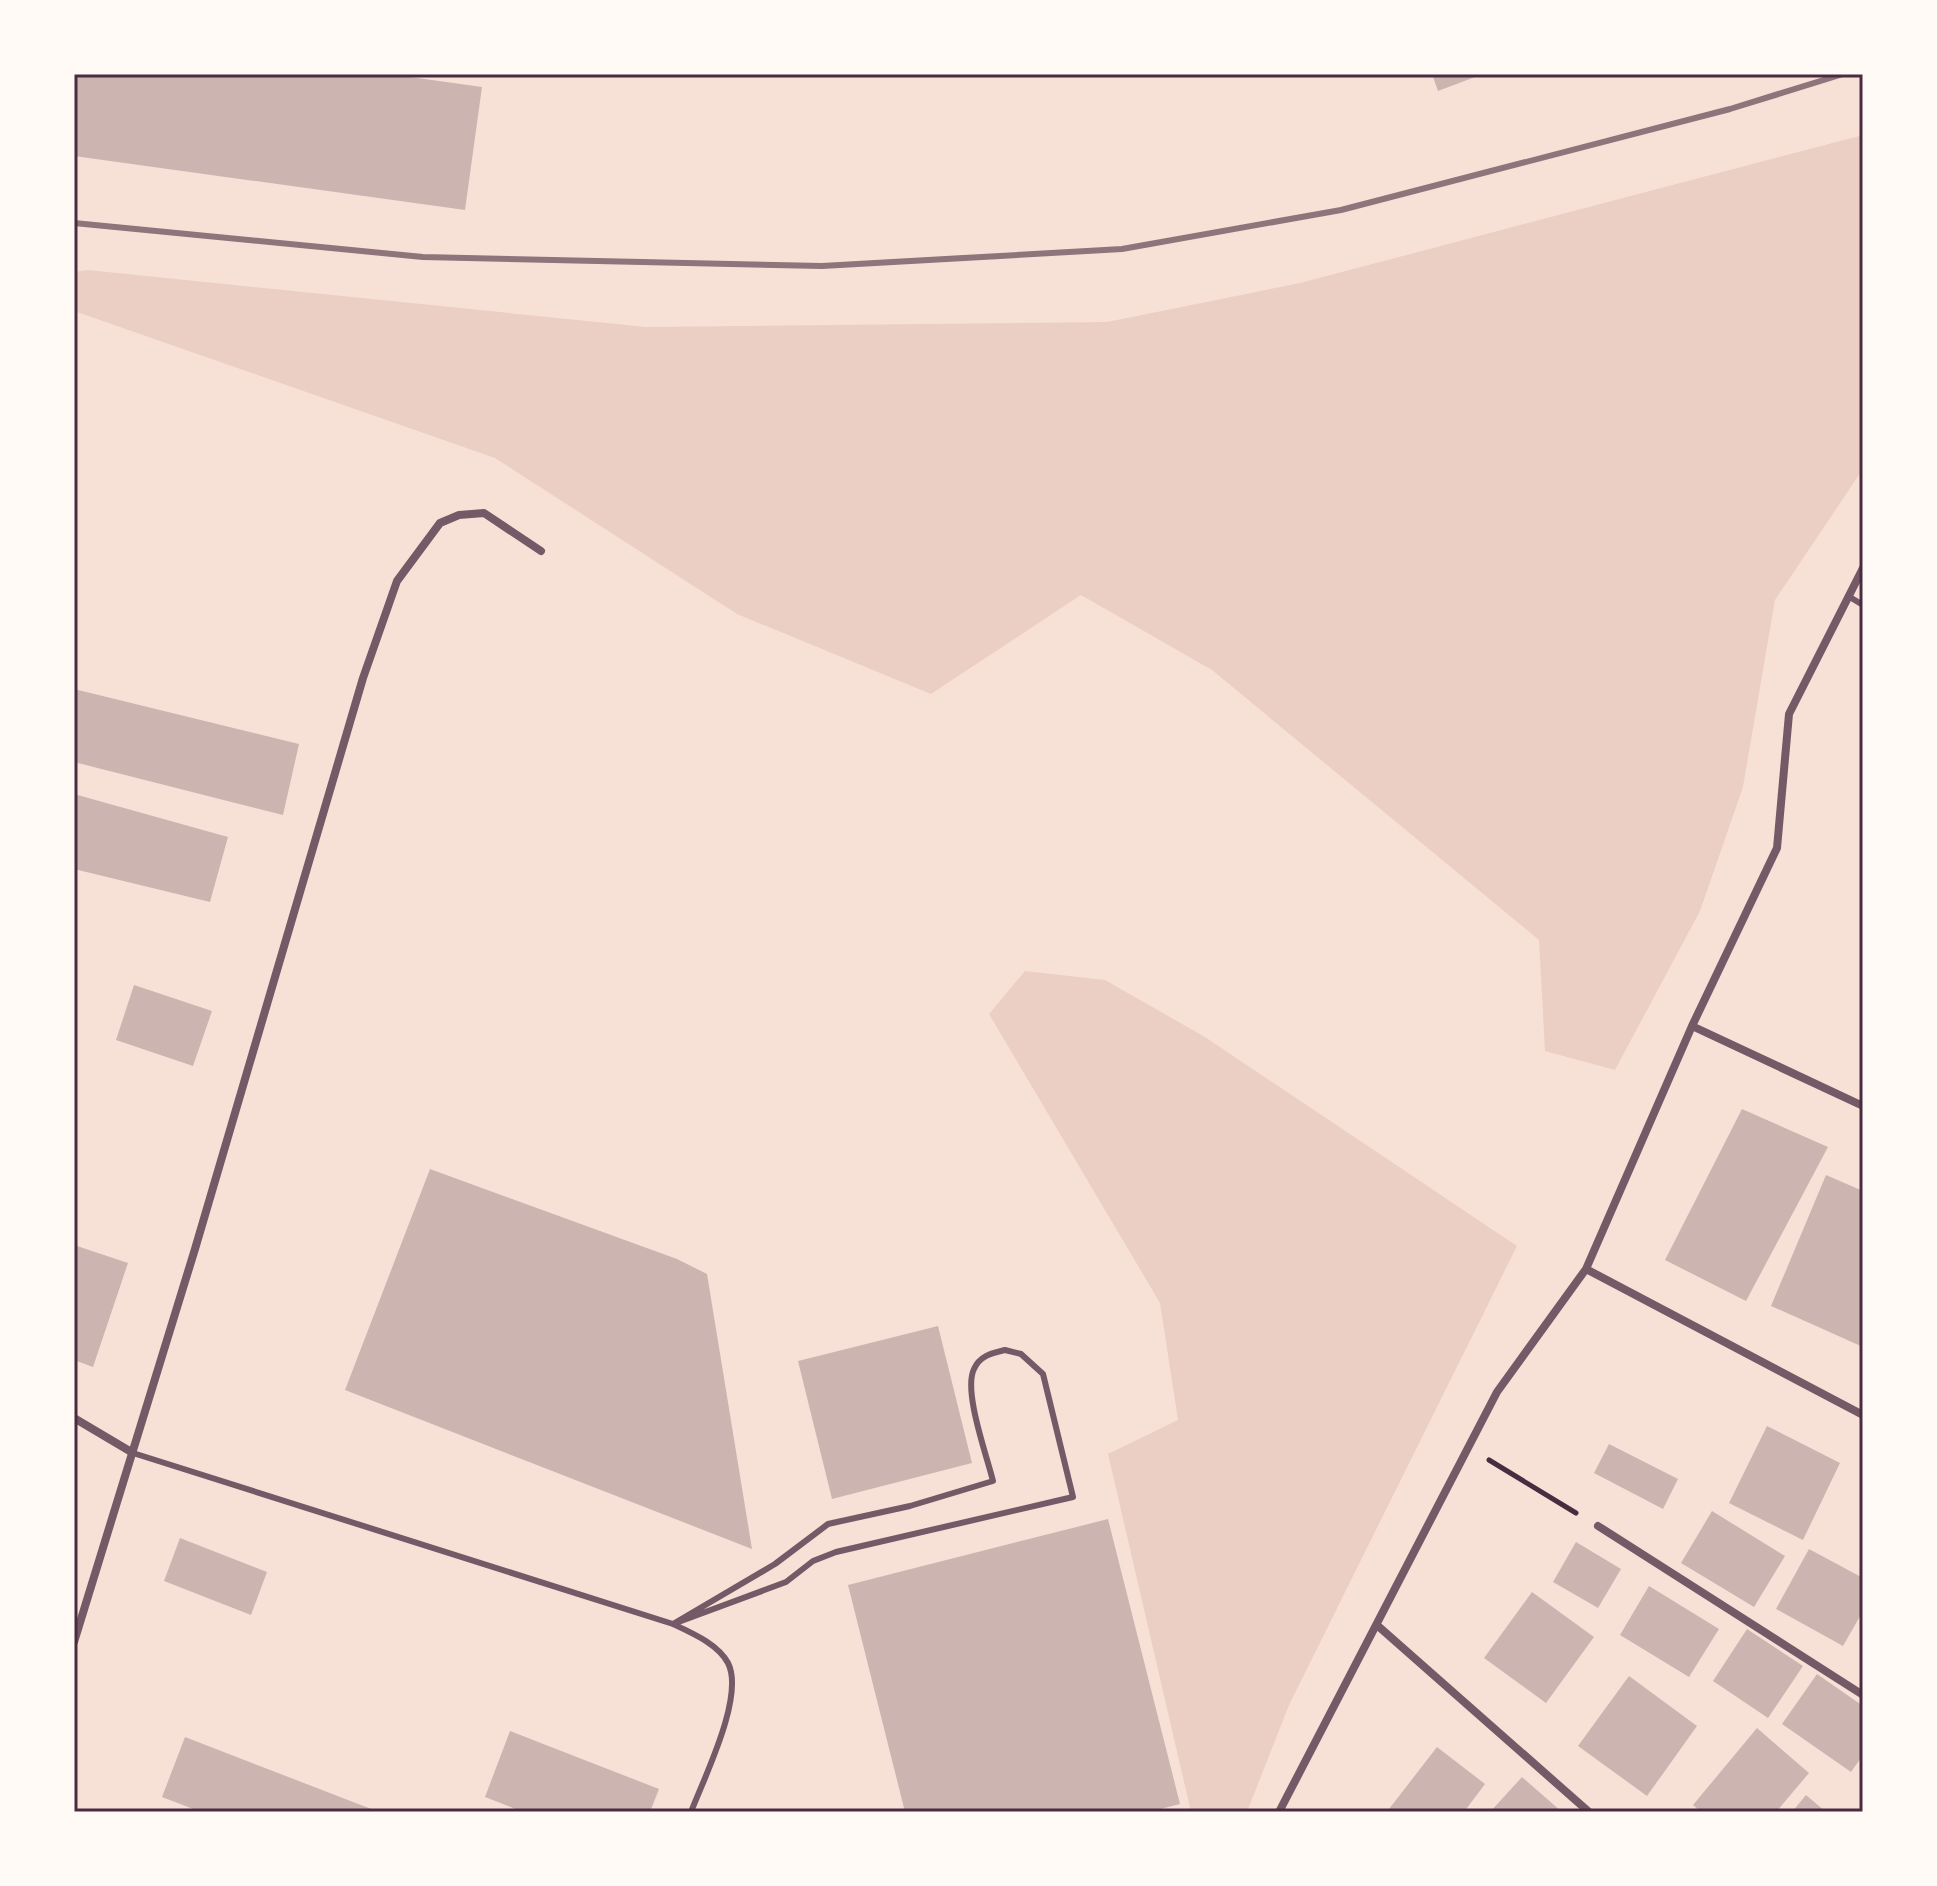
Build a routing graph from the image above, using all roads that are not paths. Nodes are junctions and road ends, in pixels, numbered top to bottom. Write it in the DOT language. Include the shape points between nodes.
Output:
graph roads {
  1 [pos="541,551"];
  2 [pos="1863,568"];
  3 [pos="1848,596"];
  4 [pos="1863,605"];
  5 [pos="1692,1026"];
  6 [pos="1863,1106"];
  7 [pos="1586,1269"];
  8 [pos="1863,1415"];
  9 [pos="74,1418"];
  10 [pos="133,1453"];
  11 [pos="1598,1526"];
  12 [pos="673,1624"];
  13 [pos="1378,1626"];
  14 [pos="74,1642"];
  15 [pos="1863,1695"];
  16 [pos="691,1812"];
  17 [pos="1279,1812"];
  18 [pos="1589,1812"];
  1 -- 10 [label="street" via="484,513 459,515 440,523 397,581 363,678"];
  2 -- 3 [label="street"];
  3 -- 4 [label="lane"];
  3 -- 5 [label="street" via="1789,714 1777,848"];
  5 -- 6 [label="street"];
  5 -- 7 [label="street"];
  7 -- 8 [label="street"];
  7 -- 13 [label="street" via="1497,1392"];
  9 -- 10 [label="street"];
  10 -- 12 [label="lane"];
  10 -- 14 [label="street"];
  11 -- 15 [label="street"];
  12 -- 12 [label="lane" via="786,1582 813,1561 836,1552 1073,1497 1043,1374 1021,1354 1005,1350 985,1355 973,1370 973,1399 993,1481 828,1524 775,1564"];
  12 -- 16 [label="lane" via="706,1641 727,1660 733,1676 723,1725"];
  13 -- 17 [label="street"];
  13 -- 18 [label="street"];
}
